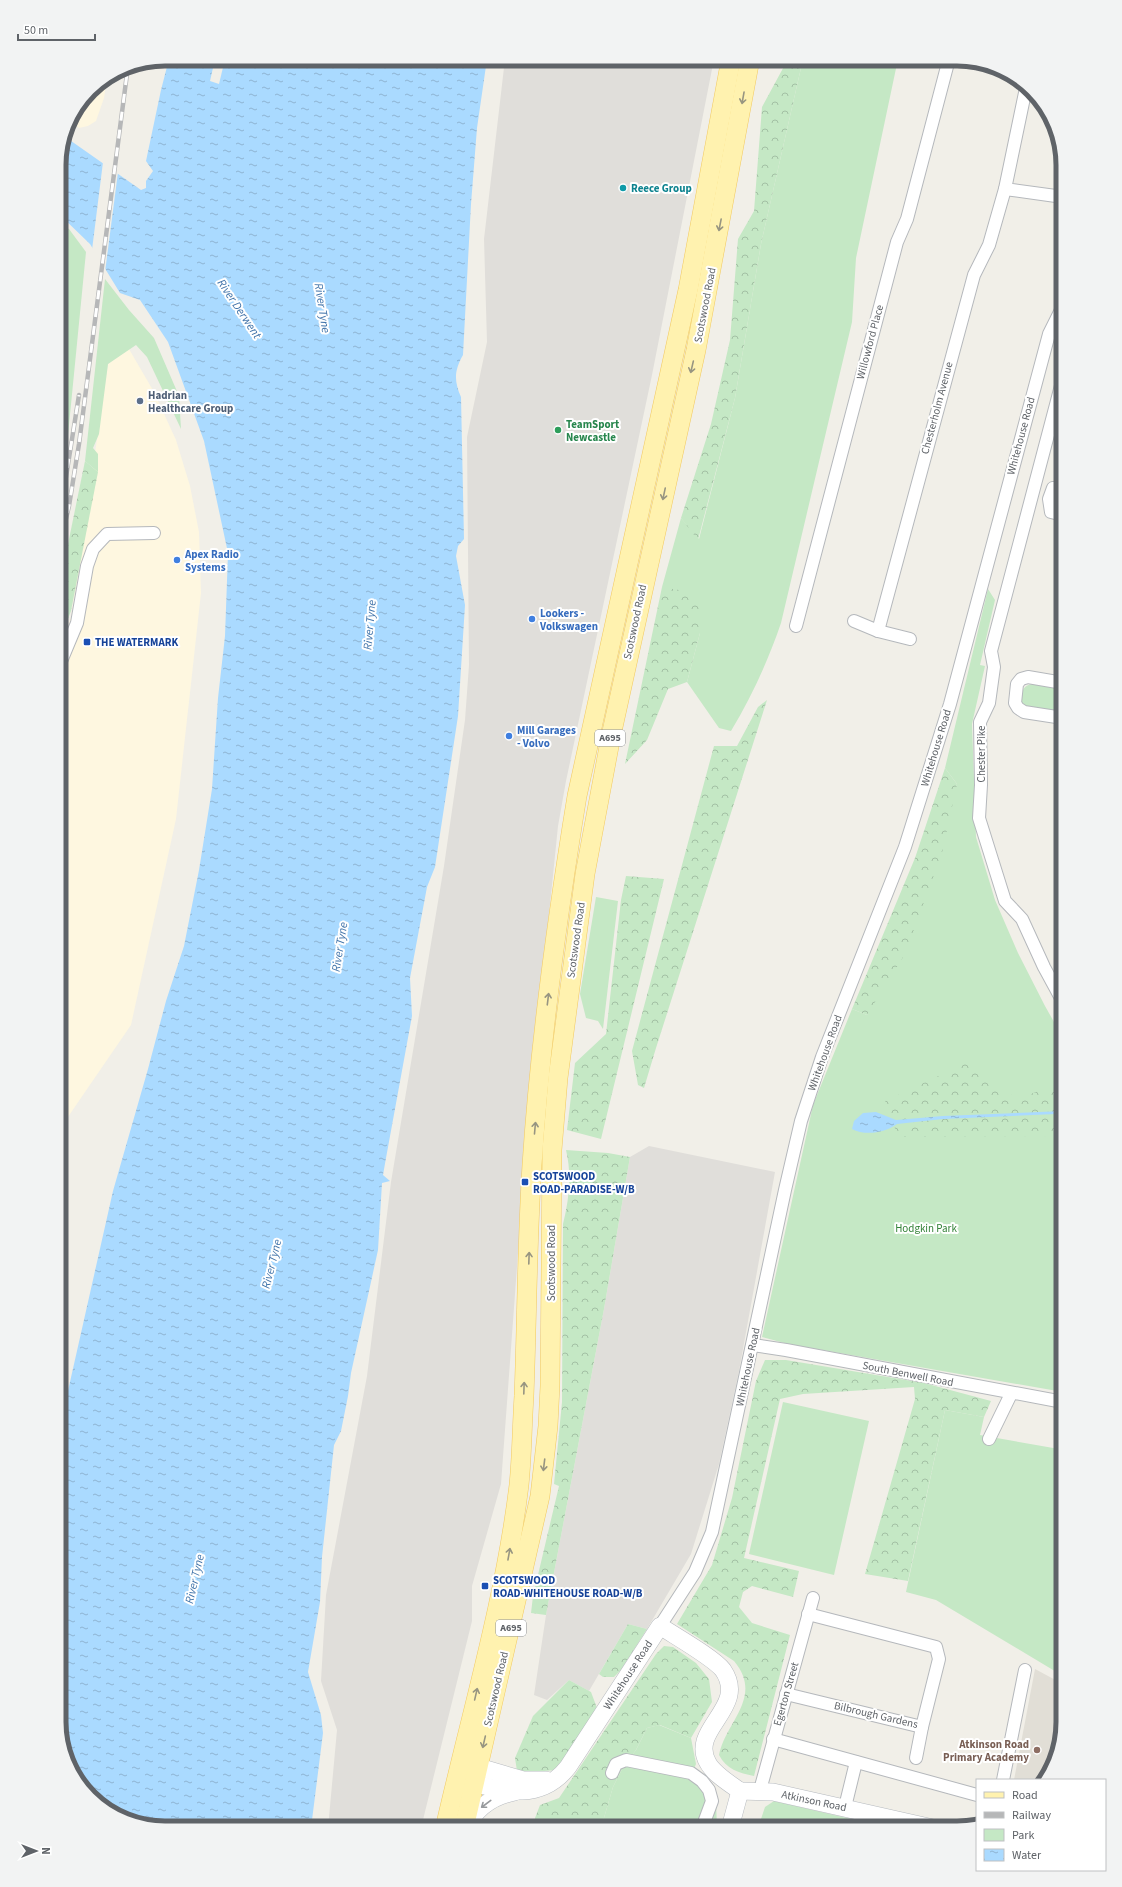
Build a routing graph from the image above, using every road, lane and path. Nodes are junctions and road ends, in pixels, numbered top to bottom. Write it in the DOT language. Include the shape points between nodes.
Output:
graph roads {
  1 [pos="730,66"];
  2 [pos="749,66"];
  3 [pos="946,66"];
  4 [pos="1025,94"];
  5 [pos="1005,189"];
  6 [pos="1056,196"];
  7 [pos="1056,320"];
  8 [pos="1056,404"];
  9 [pos="1056,489"];
  10 [pos="1056,513"];
  11 [pos="154,533"];
  12 [pos="854,621"];
  13 [pos="796,626"];
  14 [pos="878,631"];
  15 [pos="910,639"];
  16 [pos="66,649"];
  17 [pos="1056,682"];
  18 [pos="1056,717"];
  19 [pos="1056,989"];
  20 [pos="753,1345"];
  21 [pos="1011,1394"];
  22 [pos="1056,1401"];
  23 [pos="989,1439"];
  24 [pos="813,1598"];
  25 [pos="808,1614"];
  26 [pos="660,1626"];
  27 [pos="1025,1670"];
  28 [pos="786,1694"];
  29 [pos="922,1727"];
  30 [pos="773,1740"];
  31 [pos="916,1758"];
  32 [pos="856,1762"];
  33 [pos="468,1773"];
  34 [pos="612,1773"];
  35 [pos="558,1778"];
  36 [pos="1003,1779"];
  37 [pos="760,1790"];
  38 [pos="740,1791"];
  39 [pos="516,1792"];
  40 [pos="976,1795"];
  41 [pos="845,1807"];
  42 [pos="448,1821"];
  43 [pos="465,1821"];
  44 [pos="470,1821"];
  45 [pos="704,1821"];
  46 [pos="732,1821"];
  47 [pos="904,1821"];
  33 -- 1 [label="main road, Scotswood Road / A695, one-way" via="509,1557 519,1482 533,1152 541,1062 572,825 688,290"];
  2 -- 33 [label="main road, Scotswood Road / A695, one-way" via="697,342 610,736 585,874 558,1078 552,1150 550,1386 541,1489"];
  3 -- 13 [label="street, Willowford Place"];
  4 -- 5 [label="street, Chesterholm Avenue"];
  5 -- 6 [label="street"];
  5 -- 14 [label="street, Chesterholm Avenue" via="989,245 974,275"];
  7 -- 20 [label="street, Whitehouse Road" via="1049,334 950,704 905,847 822,1057 801,1121"];
  8 -- 19 [label="street, Chester Pike" via="991,650 994,667 989,703 980,722 979,818 1005,901 1022,919"];
  9 -- 10 [label="street" via="1053,488 1049,499 1051,512"];
  11 -- 16 [label="street" via="107,534 93,549 87,566 77,623"];
  12 -- 14 [label="street"];
  14 -- 15 [label="street"];
  17 -- 18 [label="street" via="1028,677 1021,679 1016,684 1015,703 1024,712"];
  20 -- 21 [label="street, South Benwell Road"];
  20 -- 26 [label="street, Whitehouse Road" via="712,1532 695,1572"];
  21 -- 22 [label="street, South Benwell Road"];
  21 -- 23 [label="street"];
  24 -- 25 [label="street, Egerton Street"];
  25 -- 28 [label="street, Egerton Street"];
  25 -- 29 [label="street, Bilbrough Gardens" via="936,1647 939,1659"];
  26 -- 35 [label="main road, Whitehouse Road" via="568,1768"];
  26 -- 38 [label="main road" via="715,1662 726,1676 728,1701 706,1736 703,1749 704,1756 712,1768"];
  27 -- 36 [label="street"];
  28 -- 29 [label="street, Bilbrough Gardens"];
  28 -- 30 [label="street, Egerton Street"];
  29 -- 31 [label="street"];
  30 -- 32 [label="street"];
  30 -- 37 [label="street, Egerton Street"];
  32 -- 40 [label="street"];
  32 -- 41 [label="street"];
  33 -- 35 [label="main road" via="523,1780"];
  33 -- 39 [label="main road, Whitehouse Road"];
  33 -- 42 [label="main road, Scotswood Road / A695"];
  33 -- 43 [label="main road, Scotswood Road / A695"];
  34 -- 45 [label="street" via="616,1764 626,1760 694,1774 707,1785 712,1797"];
  35 -- 39 [label="main road, Whitehouse Road" via="539,1789"];
  37 -- 38 [label="main road, Atkinson Road"];
  37 -- 41 [label="main road, Atkinson Road"];
  38 -- 46 [label="main road"];
  39 -- 44 [label="main road, one-way" via="503,1794 490,1801 477,1811"];
  41 -- 47 [label="main road, Atkinson Road"];
}
